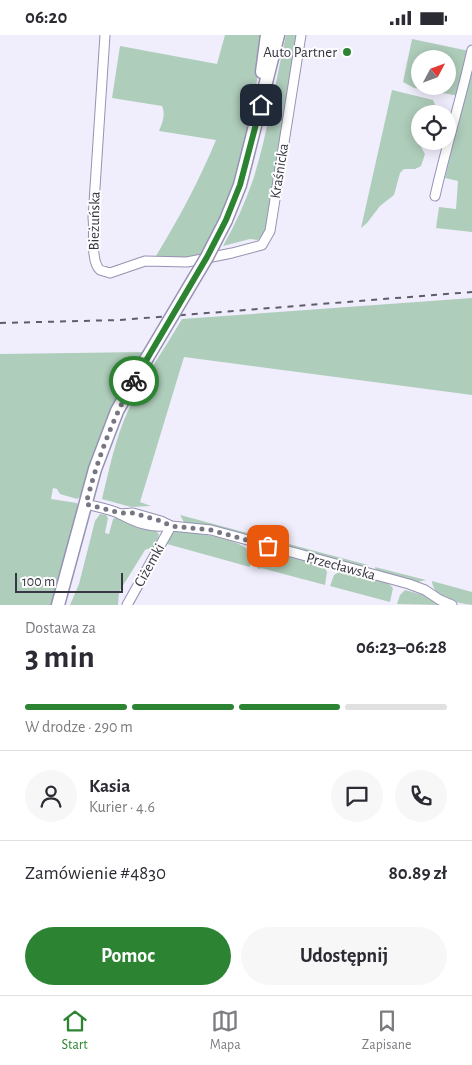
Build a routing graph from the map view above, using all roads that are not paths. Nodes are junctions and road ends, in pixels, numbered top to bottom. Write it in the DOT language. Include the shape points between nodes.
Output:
graph roads {
  1 [pos="105,35"];
  2 [pos="267,35"];
  3 [pos="278,35"];
  4 [pos="301,35"];
  5 [pos="472,50"];
  6 [pos="253,136"];
  7 [pos="435,196"];
  8 [pos="232,253"];
  9 [pos="86,504"];
  10 [pos="170,526"];
  11 [pos="58,605"];
  12 [pos="127,605"];
  13 [pos="452,605"];
  1 -- 8 [label="street, Bieżuńska" via="93,206 96,267 110,273 145,261 187,262"];
  2 -- 6 [label="street"];
  3 -- 6 [label="street"];
  4 -- 8 [label="street, Kraśnicka" via="270,231 262,245"];
  5 -- 7 [label="street"];
  6 -- 9 [label="street, bridge" via="240,185 226,220 117,411 95,469"];
  9 -- 10 [label="street, Przecławska" via="133,513"];
  9 -- 11 [label="street"];
  10 -- 12 [label="street, Ciżemki"];
  10 -- 13 [label="street, Przecławska" via="211,530 409,584"];
}
